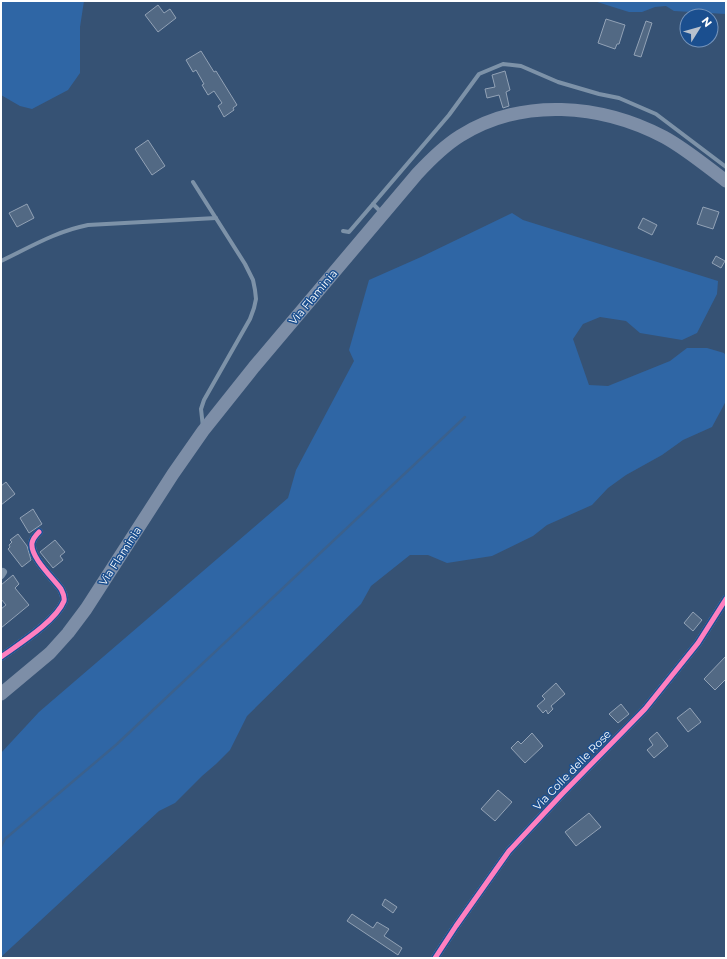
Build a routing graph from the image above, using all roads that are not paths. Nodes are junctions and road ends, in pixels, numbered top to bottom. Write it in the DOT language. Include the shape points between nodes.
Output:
graph roads {
  1 [pos="726,167"];
  2 [pos="726,181"];
  3 [pos="193,182"];
  4 [pos="373,204"];
  5 [pos="383,214"];
  6 [pos="216,218"];
  7 [pos="343,231"];
  8 [pos="1,261"];
  9 [pos="203,430"];
  10 [pos="39,532"];
  11 [pos="726,598"];
  12 [pos="1,657"];
  13 [pos="1,694"];
  14 [pos="435,958"];
  1 -- 4 [label="lane" via="656,114 619,98 558,82 521,66 503,64 479,74"];
  2 -- 5 [label="main road, Via Flaminia" via="664,137 634,124 578,110 530,110 485,123 452,141 423,167"];
  3 -- 6 [label="lane"];
  4 -- 5 [label="lane"];
  4 -- 7 [label="lane" via="348,232"];
  5 -- 9 [label="main road, Via Flaminia"];
  6 -- 8 [label="lane" via="88,225 56,234"];
  6 -- 9 [label="lane" via="249,271 256,290 256,299 250,319 204,400 201,409"];
  9 -- 13 [label="main road, Via Flaminia" via="68,633 50,654"];
  10 -- 12 [label="street" via="33,539 33,550 61,589 64,600 48,622"];
  11 -- 14 [label="street, Via Colle delle Rose" via="698,643 645,709 562,794 501,862"];
}
